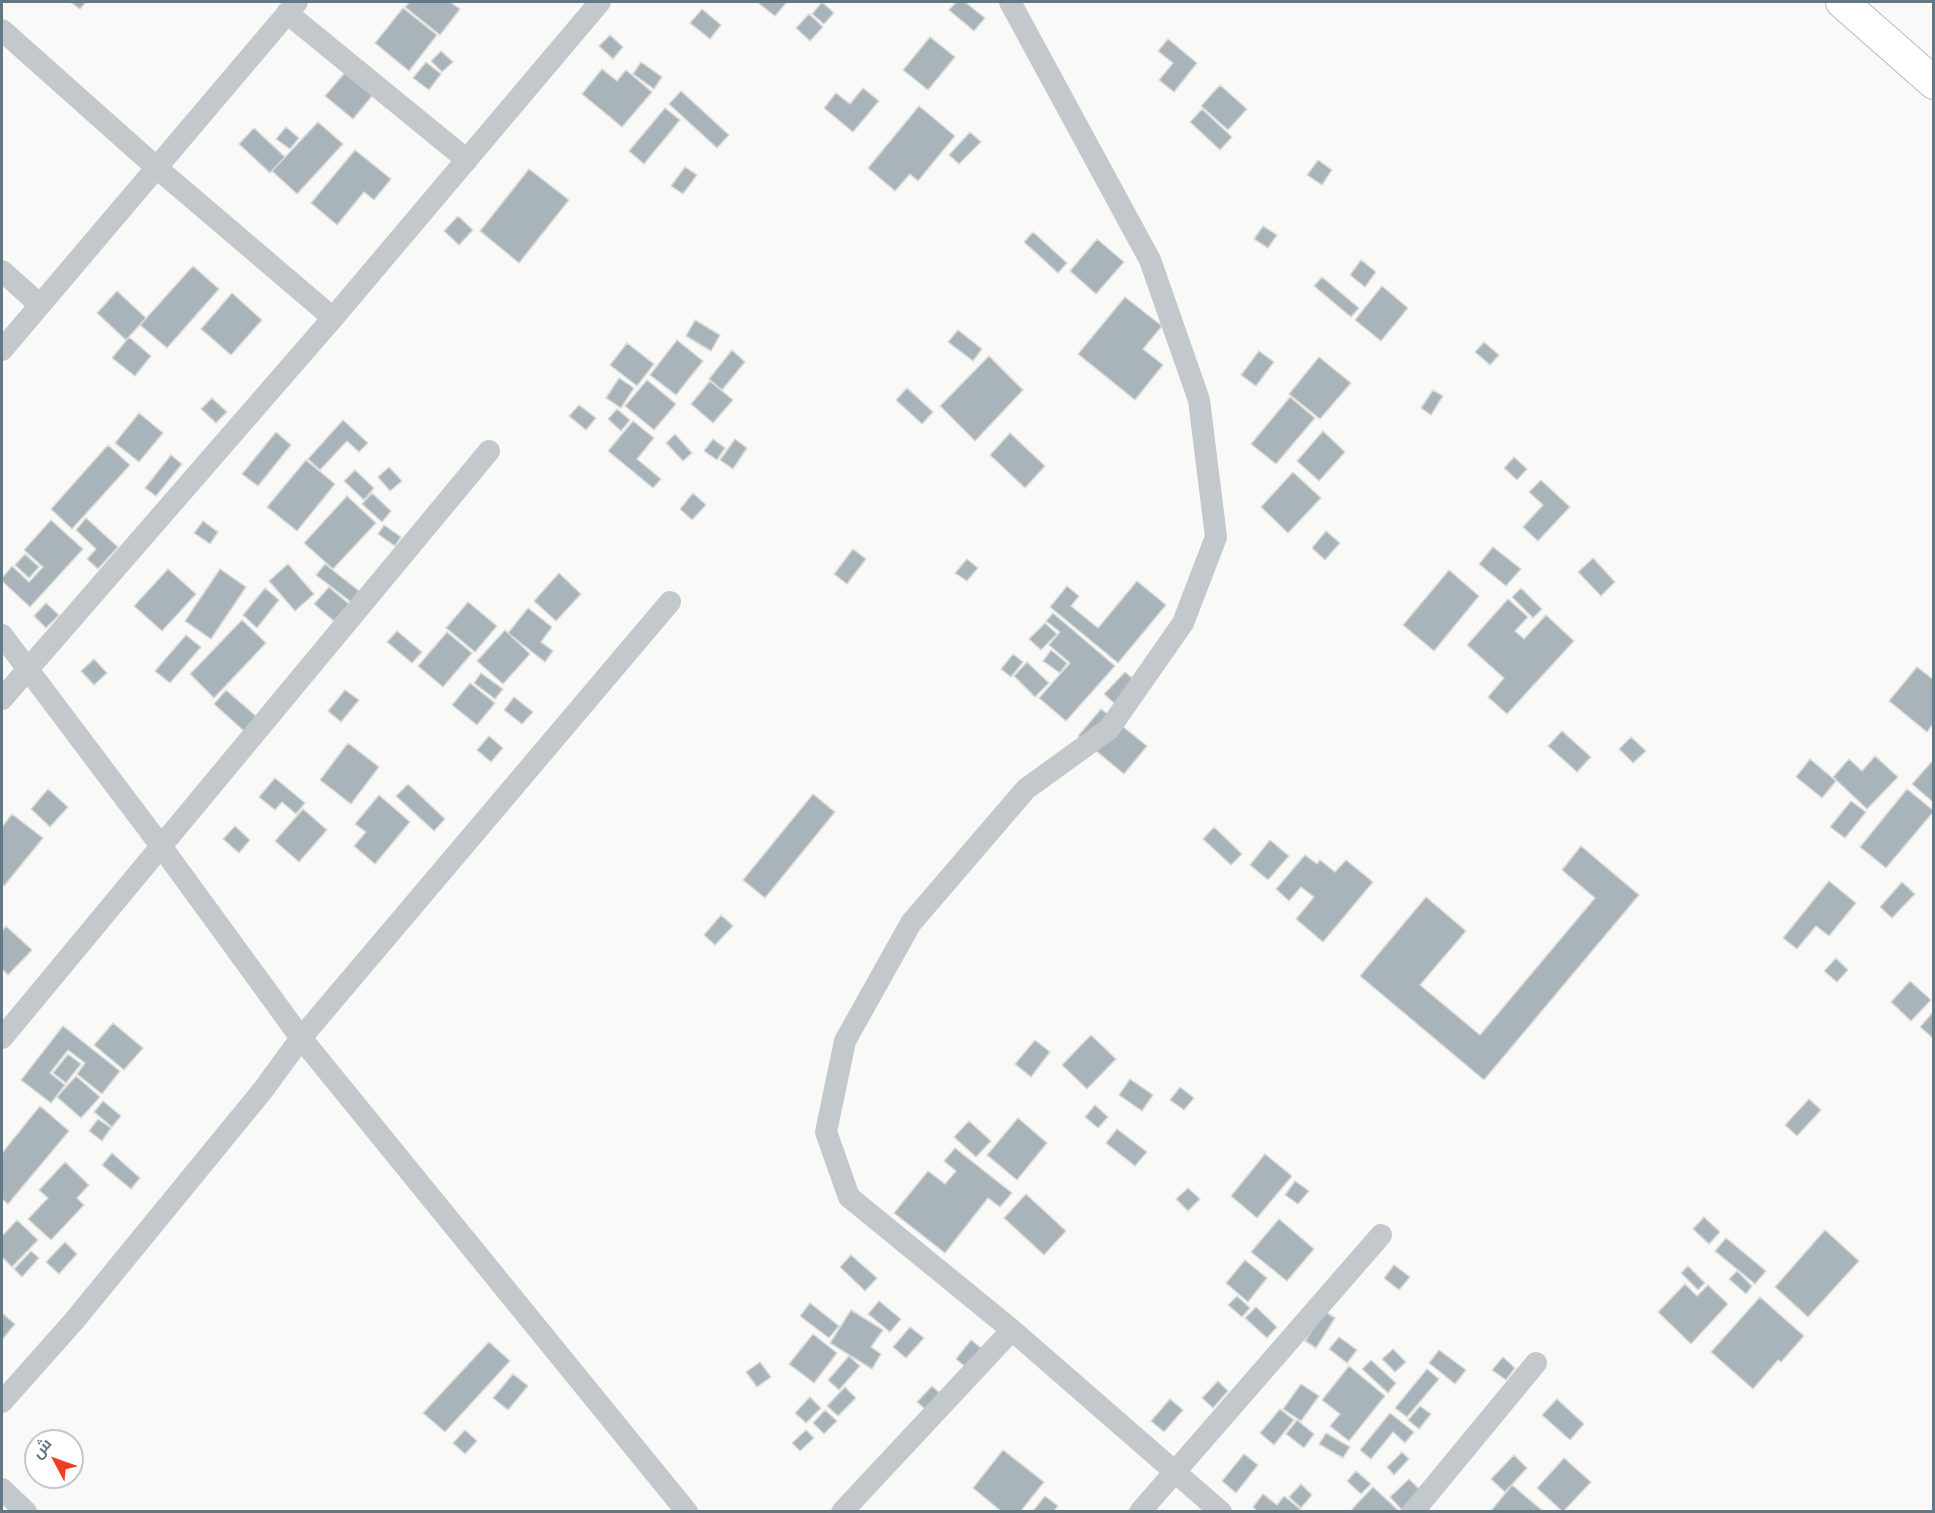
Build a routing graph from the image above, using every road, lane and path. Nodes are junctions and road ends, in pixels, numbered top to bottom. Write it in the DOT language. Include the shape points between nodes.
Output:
graph roads {
  1 [pos="600,2"];
  2 [pos="1010,2"];
  3 [pos="1842,2"];
  4 [pos="292,7"];
  5 [pos="2,30"];
  6 [pos="1934,83"];
  7 [pos="467,160"];
  8 [pos="157,168"];
  9 [pos="2,271"];
  10 [pos="40,305"];
  11 [pos="333,318"];
  12 [pos="2,350"];
  13 [pos="489,451"];
  14 [pos="670,602"];
  15 [pos="2,635"];
  16 [pos="27,669"];
  17 [pos="2,699"];
  18 [pos="160,846"];
  19 [pos="4,1030"];
  20 [pos="301,1038"];
  21 [pos="1381,1235"];
  22 [pos="1012,1330"];
  23 [pos="1536,1363"];
  24 [pos="2,1402"];
  25 [pos="1175,1471"];
  26 [pos="2,1489"];
  27 [pos="26,1512"];
  28 [pos="687,1512"];
  29 [pos="842,1512"];
  30 [pos="1140,1512"];
  31 [pos="1221,1512"];
  32 [pos="1413,1512"];
  1 -- 7 [label="street"];
  2 -- 22 [label="street" via="1150,260 1199,400 1216,537 1184,623 1109,729 1026,789 911,923 845,1041 826,1132 849,1197"];
  3 -- 6 [label="street"];
  4 -- 7 [label="street"];
  4 -- 8 [label="street"];
  5 -- 8 [label="street"];
  7 -- 11 [label="street"];
  8 -- 10 [label="street"];
  8 -- 11 [label="street"];
  9 -- 10 [label="street"];
  10 -- 12 [label="street"];
  11 -- 16 [label="street"];
  13 -- 18 [label="street"];
  14 -- 20 [label="street"];
  15 -- 16 [label="street"];
  16 -- 17 [label="street"];
  16 -- 18 [label="street"];
  18 -- 19 [label="street"];
  18 -- 20 [label="street"];
  20 -- 24 [label="street" via="74,1321"];
  20 -- 28 [label="street"];
  21 -- 25 [label="street"];
  22 -- 25 [label="street"];
  22 -- 29 [label="street"];
  23 -- 32 [label="street"];
  25 -- 30 [label="street"];
  25 -- 31 [label="street"];
  26 -- 27 [label="street"];
}
